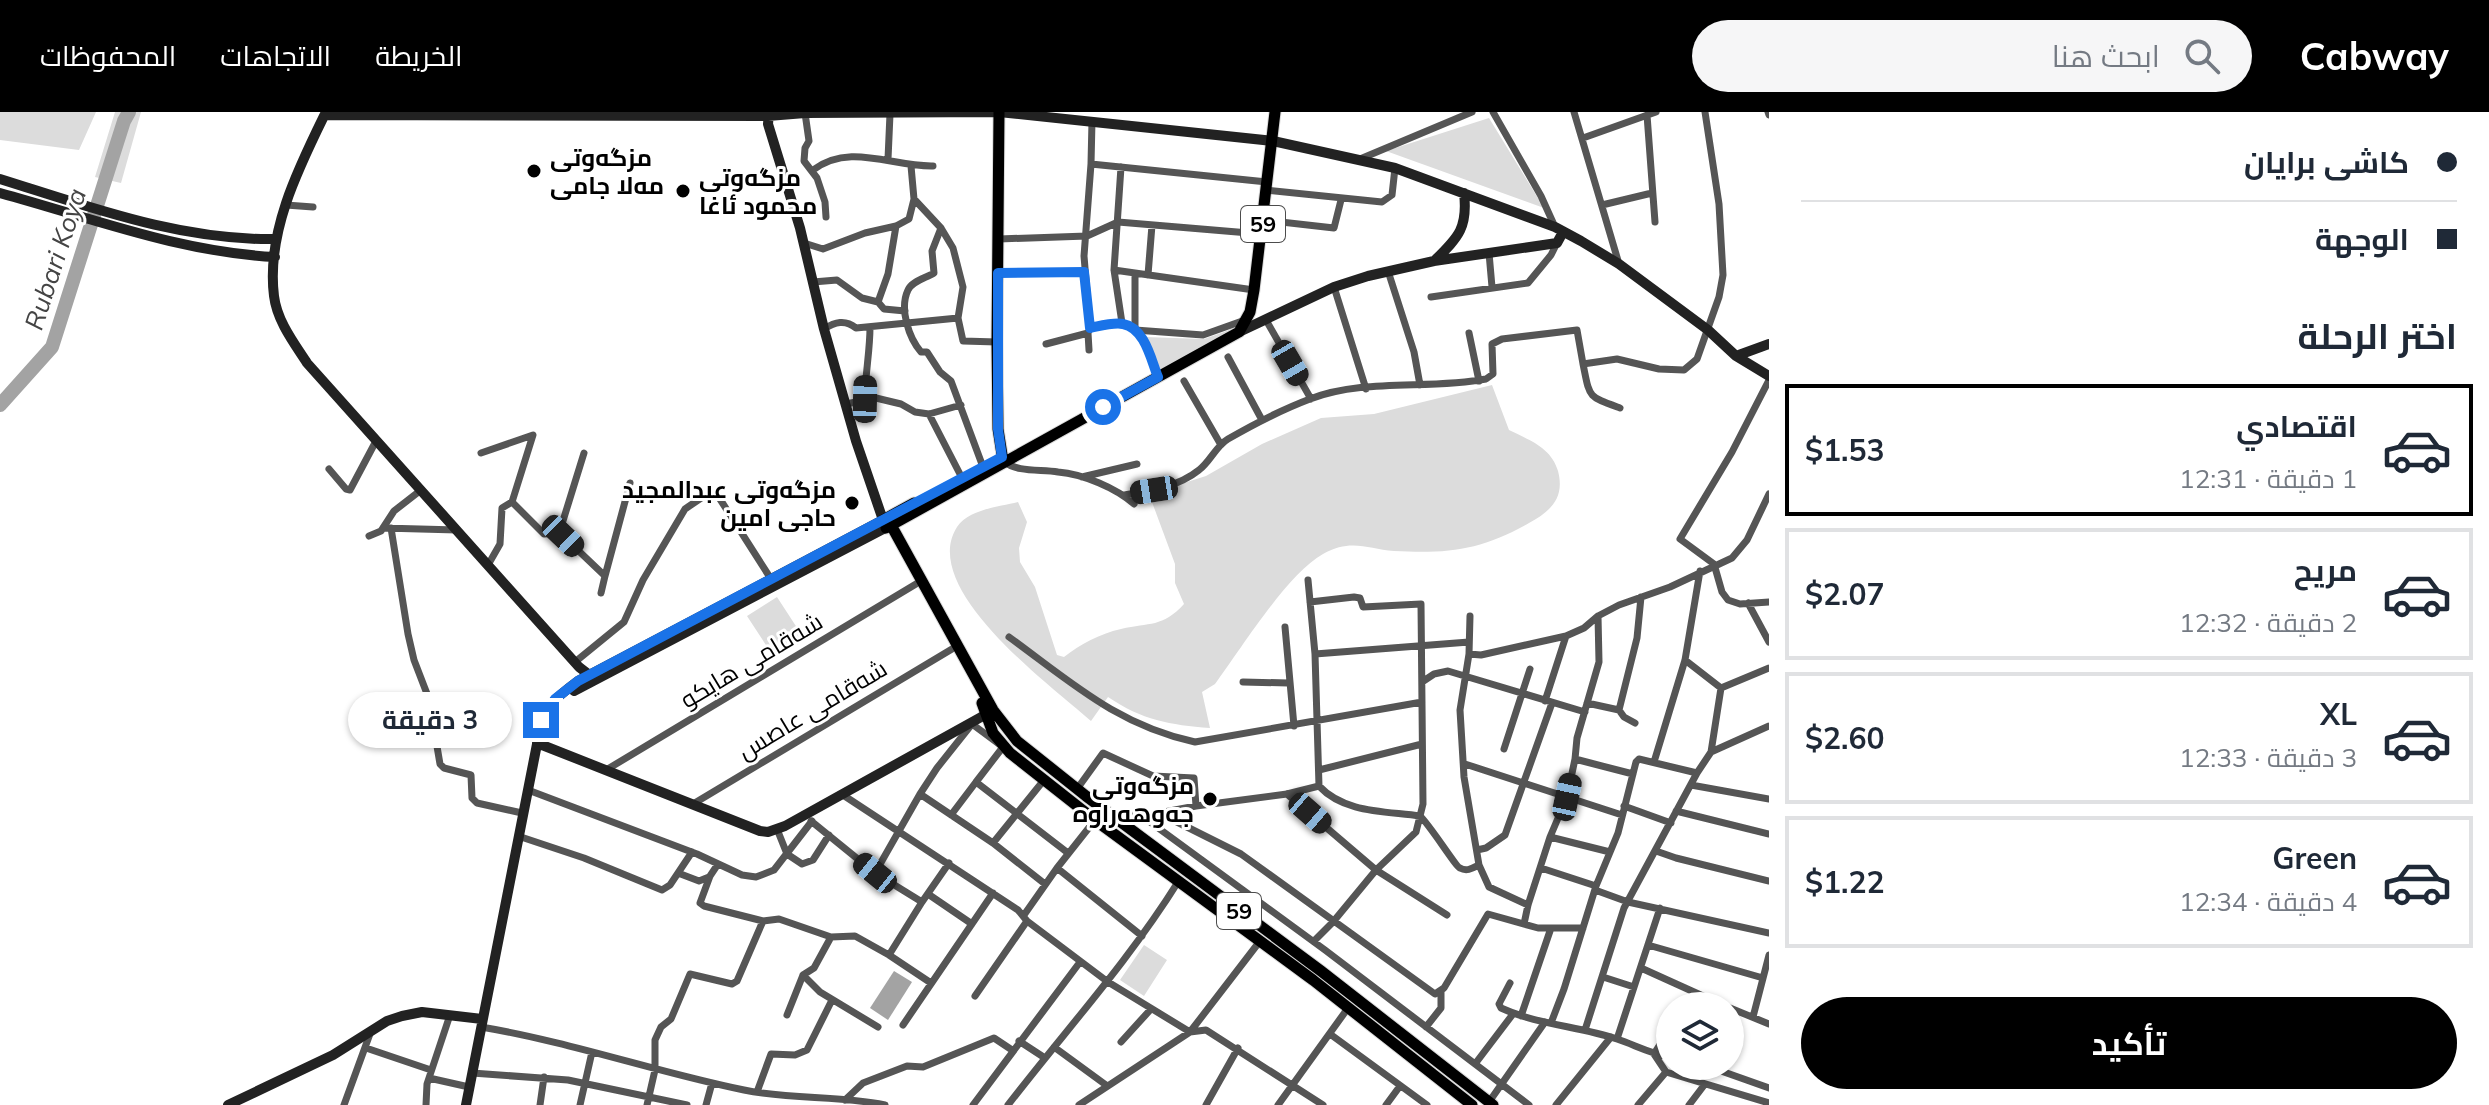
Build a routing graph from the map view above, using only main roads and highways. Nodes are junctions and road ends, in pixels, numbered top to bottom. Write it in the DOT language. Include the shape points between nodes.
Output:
graph roads {
  1 [pos="999,112"];
  2 [pos="1275,112"];
  3 [pos="1002,459"];
  4 [pos="887,525"];
  5 [pos="991,712"];
  6 [pos="1012,736"];
  7 [pos="1003,747"];
  8 [pos="1326,983"];
  9 [pos="1491,1103"];
  10 [pos="1472,1105"];
  1 -- 3 [label="main road"];
  2 -- 3 [label="main road, 59" via="1254,290 1239,332"];
  3 -- 4 [label="main road, 59"];
  3 -- 4 [label="main road, 59"];
  4 -- 5 [label="main road, 59"];
  4 -- 5 [label="main road, 59"];
  5 -- 6 [label="main road, 59"];
  5 -- 7 [label="main road, 59" via="993,733"];
  6 -- 7 [label="main road"];
  6 -- 8 [label="main road, 59"];
  7 -- 8 [label="main road, 59" via="1178,882"];
  8 -- 9 [label="main road, 59"];
  8 -- 10 [label="main road, 59" via="1348,1008"];
}
